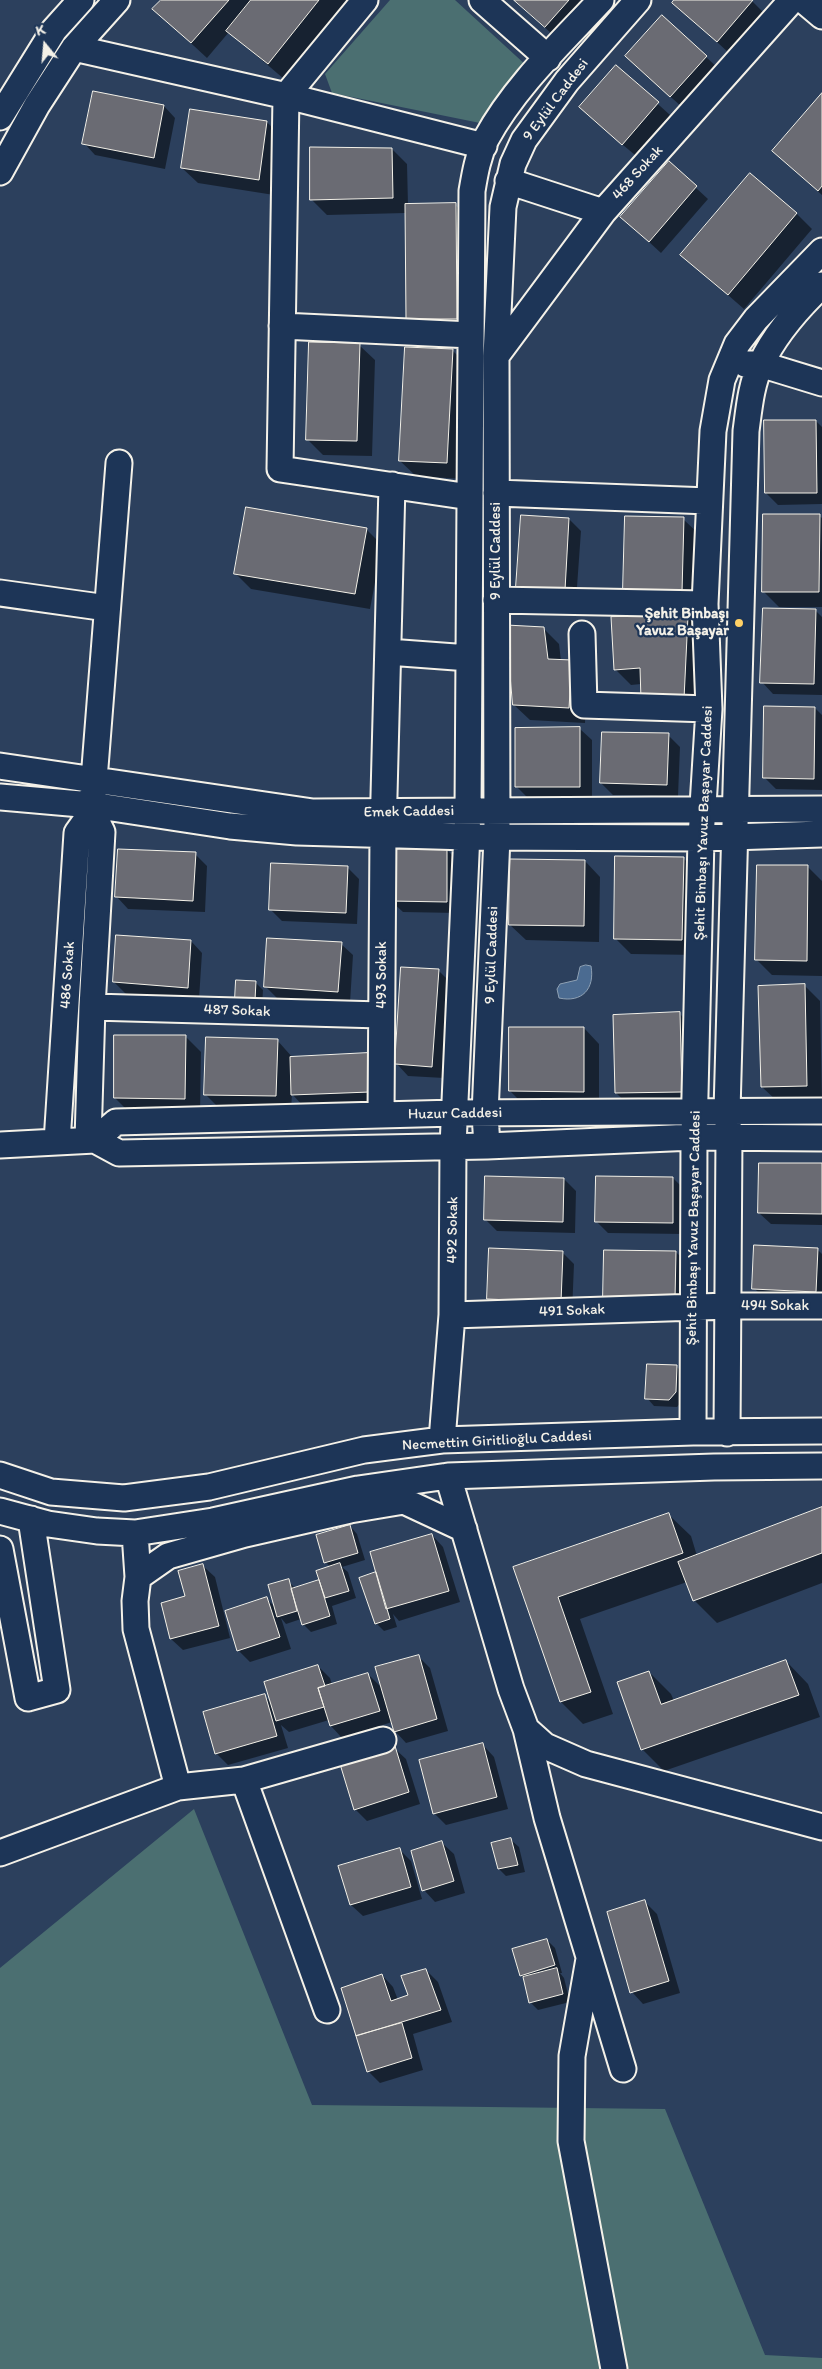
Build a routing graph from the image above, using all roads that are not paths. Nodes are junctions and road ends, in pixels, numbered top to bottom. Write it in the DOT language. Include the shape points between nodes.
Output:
graph roads {
  1 [pos="81,0"];
  2 [pos="117,0"];
  3 [pos="365,0"];
  4 [pos="482,0"];
  5 [pos="601,0"];
  6 [pos="638,0"];
  7 [pos="792,0"];
  8 [pos="803,0"];
  9 [pos="822,16"];
  10 [pos="74,48"];
  11 [pos="548,58"];
  12 [pos="286,96"];
  13 [pos="0,117"];
  14 [pos="484,146"];
  15 [pos="0,172"];
  16 [pos="508,180"];
  17 [pos="603,212"];
  18 [pos="822,250"];
  19 [pos="822,285"];
  20 [pos="282,326"];
  21 [pos="471,335"];
  22 [pos="496,356"];
  23 [pos="728,364"];
  24 [pos="760,364"];
  25 [pos="822,383"];
  26 [pos="119,462"];
  27 [pos="392,485"];
  28 [pos="496,493"];
  29 [pos="470,497"];
  30 [pos="709,501"];
  31 [pos="0,593"];
  32 [pos="496,600"];
  33 [pos="705,604"];
  34 [pos="107,608"];
  35 [pos="582,634"];
  36 [pos="388,652"];
  37 [pos="469,658"];
  38 [pos="709,709"];
  39 [pos="0,766"];
  40 [pos="94,781"];
  41 [pos="0,797"];
  42 [pos="92,809"];
  43 [pos="822,809"];
  44 [pos="468,810"];
  45 [pos="734,810"];
  46 [pos="497,811"];
  47 [pos="703,811"];
  48 [pos="383,823"];
  49 [pos="822,834"];
  50 [pos="468,837"];
  51 [pos="497,837"];
  52 [pos="734,837"];
  53 [pos="701,838"];
  54 [pos="92,1007"];
  55 [pos="381,1015"];
  56 [pos="727,1111"];
  57 [pos="696,1112"];
  58 [pos="822,1112"];
  59 [pos="456,1113"];
  60 [pos="485,1114"];
  61 [pos="381,1115"];
  62 [pos="729,1136"];
  63 [pos="694,1137"];
  64 [pos="822,1138"];
  65 [pos="92,1140"];
  66 [pos="57,1142"];
  67 [pos="0,1145"];
  68 [pos="454,1146"];
  69 [pos="487,1146"];
  70 [pos="729,1306"];
  71 [pos="822,1306"];
  72 [pos="692,1308"];
  73 [pos="452,1315"];
  74 [pos="822,1431"];
  75 [pos="693,1432"];
  76 [pos="727,1433"];
  77 [pos="442,1440"];
  78 [pos="822,1466"];
  79 [pos="0,1475"];
  80 [pos="448,1476"];
  81 [pos="0,1511"];
  82 [pos="31,1520"];
  83 [pos="464,1529"];
  84 [pos="135,1533"];
  85 [pos="0,1549"];
  86 [pos="138,1577"];
  87 [pos="526,1729"];
  88 [pos="383,1740"];
  89 [pos="244,1780"];
  90 [pos="178,1787"];
  91 [pos="822,1827"];
  92 [pos="0,1853"];
  93 [pos="590,1959"];
  94 [pos="327,2010"];
  95 [pos="623,2069"];
  96 [pos="614,2369"];
  1 -- 13 [label="street" via="54,30"];
  2 -- 10 [label="street"];
  3 -- 12 [label="street"];
  4 -- 11 [label="street"];
  5 -- 11 [label="street, 9 Eylül Caddesi"];
  6 -- 16 [label="street, 9 Eylül Caddesi" via="567,81 524,140"];
  7 -- 17 [label="street, 468 Sokak"];
  8 -- 9 [label="street"];
  10 -- 12 [label="street"];
  10 -- 15 [label="street" via="37,105"];
  11 -- 14 [label="street, 9 Eylül Caddesi" via="520,90"];
  12 -- 14 [label="street"];
  12 -- 20 [label="street"];
  14 -- 21 [label="street, 9 Eylül Caddesi" via="476,164 472,191"];
  16 -- 17 [label="street"];
  16 -- 22 [label="street, 9 Eylül Caddesi" via="503,207"];
  17 -- 22 [label="street, 468 Sokak"];
  18 -- 23 [label="street, Şehit Binbaşı Yavuz Başayar Caddesi" via="756,319 737,344"];
  19 -- 24 [label="street, Şehit Binbaşı Yavuz Başayar Caddesi" via="803,304"];
  20 -- 21 [label="street"];
  20 -- 27 [label="street" via="280,469"];
  21 -- 29 [label="street, 9 Eylül Caddesi"];
  22 -- 28 [label="street, 9 Eylül Caddesi"];
  23 -- 24 [label="street"];
  23 -- 30 [label="street, Şehit Binbaşı Yavuz Başayar Caddesi" via="717,400"];
  24 -- 25 [label="street"];
  24 -- 45 [label="street, Şehit Binbaşı Yavuz Başayar Caddesi" via="746,431"];
  26 -- 34 [label="street"];
  27 -- 29 [label="street"];
  27 -- 36 [label="street, 493 Sokak"];
  28 -- 30 [label="street"];
  28 -- 32 [label="street, 9 Eylül Caddesi"];
  29 -- 37 [label="street, 9 Eylül Caddesi"];
  30 -- 33 [label="street, Şehit Binbaşı Yavuz Başayar Caddesi"];
  31 -- 34 [label="street"];
  32 -- 33 [label="street"];
  32 -- 46 [label="street, 9 Eylül Caddesi"];
  33 -- 38 [label="street, Şehit Binbaşı Yavuz Başayar Caddesi"];
  34 -- 40 [label="street"];
  35 -- 38 [label="street" via="584,705"];
  36 -- 37 [label="street"];
  36 -- 48 [label="street, 493 Sokak"];
  37 -- 44 [label="street, 9 Eylül Caddesi"];
  38 -- 47 [label="street, Şehit Binbaşı Yavuz Başayar Caddesi"];
  39 -- 40 [label="street, Emek Caddesi"];
  40 -- 42 [label="street"];
  40 -- 48 [label="street, Emek Caddesi"];
  41 -- 42 [label="street, Emek Caddesi"];
  42 -- 48 [label="street, Emek Caddesi" via="296,832"];
  42 -- 54 [label="street, 486 Sokak" via="102,832"];
  42 -- 66 [label="street, 486 Sokak" via="77,833"];
  43 -- 45 [label="street, Emek Caddesi"];
  44 -- 46 [label="street, Emek Caddesi"];
  44 -- 48 [label="street, Emek Caddesi"];
  44 -- 50 [label="street, 9 Eylül Caddesi"];
  45 -- 47 [label="street, Emek Caddesi"];
  45 -- 52 [label="street, Şehit Binbaşı Yavuz Başayar Caddesi"];
  46 -- 47 [label="street, Emek Caddesi"];
  46 -- 51 [label="street, 9 Eylül Caddesi"];
  47 -- 53 [label="street, Şehit Binbaşı Yavuz Başayar Caddesi"];
  48 -- 50 [label="street, Emek Caddesi"];
  48 -- 55 [label="street, 493 Sokak"];
  49 -- 52 [label="street, Emek Caddesi"];
  50 -- 51 [label="street, Emek Caddesi"];
  50 -- 59 [label="street, 9 Eylül Caddesi"];
  51 -- 53 [label="street, Emek Caddesi"];
  51 -- 60 [label="street, 9 Eylül Caddesi"];
  52 -- 53 [label="street, Emek Caddesi"];
  52 -- 56 [label="street, Şehit Binbaşı Yavuz Başayar Caddesi"];
  53 -- 57 [label="street, Şehit Binbaşı Yavuz Başayar Caddesi"];
  54 -- 55 [label="street, 487 Sokak"];
  54 -- 65 [label="street, 486 Sokak"];
  55 -- 61 [label="street, 493 Sokak"];
  56 -- 57 [label="street, Huzur Caddesi"];
  56 -- 58 [label="street, Huzur Caddesi"];
  56 -- 62 [label="street, Şehit Binbaşı Yavuz Başayar Caddesi"];
  57 -- 60 [label="street, Huzur Caddesi"];
  57 -- 63 [label="street, Şehit Binbaşı Yavuz Başayar Caddesi"];
  59 -- 60 [label="street, Huzur Caddesi"];
  59 -- 61 [label="street, Huzur Caddesi"];
  59 -- 68 [label="street, 9 Eylül Caddesi"];
  60 -- 69 [label="street, 9 Eylül Caddesi"];
  61 -- 65 [label="street, Huzur Caddesi" via="116,1122"];
  62 -- 63 [label="street"];
  62 -- 64 [label="street"];
  62 -- 70 [label="street, Şehit Binbaşı Yavuz Başayar Caddesi"];
  63 -- 69 [label="street"];
  63 -- 72 [label="street, Şehit Binbaşı Yavuz Başayar Caddesi"];
  65 -- 66 [label="street"];
  65 -- 68 [label="street" via="119,1153"];
  66 -- 67 [label="street"];
  68 -- 69 [label="street"];
  68 -- 73 [label="street, 492 Sokak"];
  70 -- 71 [label="street, 494 Sokak"];
  70 -- 72 [label="street, 494 Sokak"];
  70 -- 76 [label="street, Şehit Binbaşı Yavuz Başayar Caddesi"];
  72 -- 73 [label="street, 491 Sokak"];
  72 -- 75 [label="street, Şehit Binbaşı Yavuz Başayar Caddesi"];
  73 -- 77 [label="street, 492 Sokak"];
  74 -- 76 [label="street, Necmettin Giritlioğlu Caddesi"];
  75 -- 76 [label="street, Necmettin Giritlioğlu Caddesi"];
  75 -- 77 [label="street, Necmettin Giritlioğlu Caddesi"];
  77 -- 79 [label="street, Necmettin Giritlioğlu Caddesi" via="364,1450 210,1487 124,1498 51,1492"];
  78 -- 80 [label="street"];
  80 -- 83 [label="street"];
  80 -- 84 [label="street" via="358,1489 213,1521"];
  81 -- 82 [label="street"];
  82 -- 84 [label="street" via="97,1531"];
  82 -- 85 [label="street" via="57,1690 28,1698"];
  83 -- 86 [label="street" via="404,1501 245,1534 168,1556"];
  83 -- 87 [label="street"];
  84 -- 86 [label="street"];
  86 -- 90 [label="street" via="136,1629"];
  87 -- 91 [label="street" via="545,1746 586,1764"];
  87 -- 93 [label="street" via="547,1818"];
  88 -- 89 [label="street"];
  89 -- 90 [label="street"];
  89 -- 94 [label="street"];
  90 -- 92 [label="street"];
  93 -- 95 [label="street"];
  93 -- 96 [label="street" via="572,2056 572,2141"];
}
